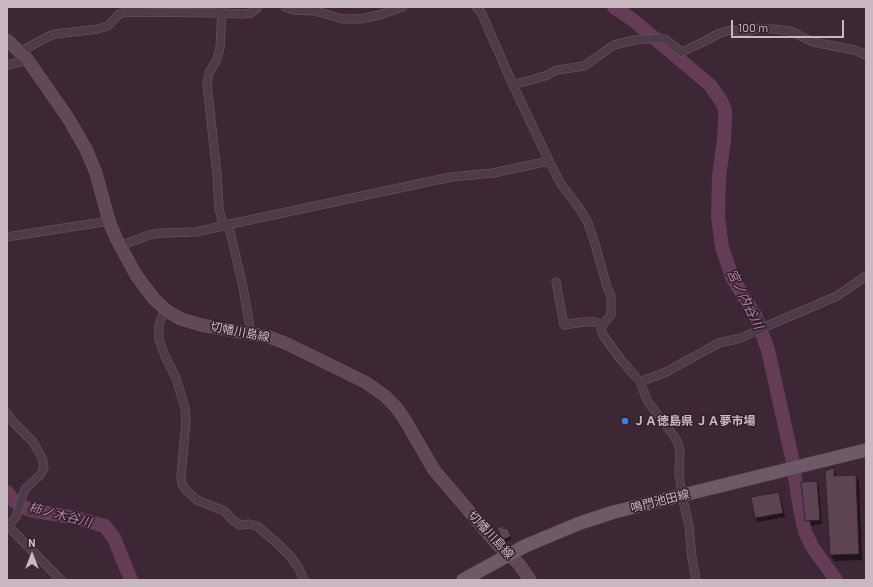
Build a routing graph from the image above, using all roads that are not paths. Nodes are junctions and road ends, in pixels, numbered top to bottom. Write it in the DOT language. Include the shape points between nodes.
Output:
graph roads {
  1 [pos="258,7"];
  2 [pos="285,7"];
  3 [pos="403,7"];
  4 [pos="481,9"];
  5 [pos="221,10"];
  6 [pos="118,11"];
  7 [pos="7,40"];
  8 [pos="866,55"];
  9 [pos="23,56"];
  10 [pos="7,65"];
  11 [pos="513,85"];
  12 [pos="549,161"];
  13 [pos="109,221"];
  14 [pos="226,225"];
  15 [pos="7,237"];
  16 [pos="120,246"];
  17 [pos="866,276"];
  18 [pos="556,282"];
  19 [pos="167,310"];
  20 [pos="603,324"];
  21 [pos="251,333"];
  22 [pos="636,377"];
  23 [pos="7,412"];
  24 [pos="866,450"];
  25 [pos="682,496"];
  26 [pos="8,525"];
  27 [pos="509,555"];
  28 [pos="61,580"];
  29 [pos="304,580"];
  30 [pos="463,580"];
  31 [pos="530,580"];
  32 [pos="696,580"];
  1 -- 5 [label="street" via="251,13 243,14"];
  2 -- 3 [label="street" via="315,11 342,19 360,19"];
  4 -- 11 [label="street"];
  5 -- 6 [label="street"];
  5 -- 14 [label="street" via="220,48 207,84 219,209"];
  6 -- 9 [label="street" via="108,26 55,34 47,37"];
  7 -- 9 [label="main road, 切幡川島線"];
  8 -- 11 [label="street" via="814,42 790,31 731,30 682,52 660,38 614,45 584,66 557,70"];
  9 -- 10 [label="street" via="20,62"];
  9 -- 13 [label="main road, 切幡川島線" via="68,118 86,149 96,173"];
  11 -- 12 [label="street"];
  12 -- 14 [label="street" via="493,173 444,179"];
  12 -- 20 [label="street" via="561,184 588,223 595,244 611,296 611,315"];
  13 -- 15 [label="street"];
  13 -- 16 [label="main road, 切幡川島線"];
  14 -- 16 [label="street" via="196,232 149,235"];
  14 -- 21 [label="street" via="230,231 243,287"];
  16 -- 19 [label="main road, 切幡川島線" via="154,299"];
  17 -- 25 [label="street" via="837,296 741,338 718,343 666,372 640,382 648,402 669,429 680,450"];
  18 -- 20 [label="street" via="564,325 583,322"];
  19 -- 21 [label="main road, 切幡川島線" via="181,319 201,325"];
  19 -- 29 [label="street" via="159,325 159,340 176,378 185,408 182,484 197,500 224,511 240,524 257,526 290,556"];
  20 -- 22 [label="street" via="603,335 620,360"];
  21 -- 27 [label="main road, 切幡川島線" via="269,337 314,357 365,382 385,396 405,420 434,470"];
  23 -- 26 [label="street" via="13,422 33,442 42,458 44,468 26,489 16,517"];
  24 -- 25 [label="main road, 鳴門池田線"];
  25 -- 27 [label="main road, 鳴門池田線" via="580,523"];
  25 -- 32 [label="street"];
  26 -- 28 [label="street"];
  27 -- 30 [label="main road, 鳴門池田線"];
  27 -- 31 [label="main road, 切幡川島線"];
}
